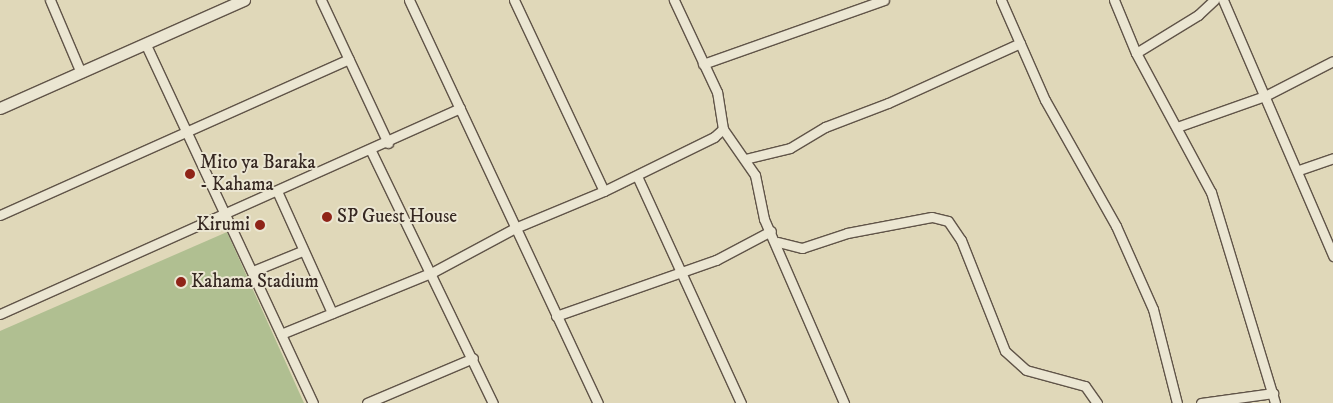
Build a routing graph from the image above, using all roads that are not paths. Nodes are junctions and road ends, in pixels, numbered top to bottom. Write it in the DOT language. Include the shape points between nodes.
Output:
graph roads {
  1 [pos="50,0"];
  2 [pos="244,0"];
  3 [pos="321,0"];
  4 [pos="408,0"];
  5 [pos="514,0"];
  6 [pos="674,0"];
  7 [pos="884,0"];
  8 [pos="1002,0"];
  9 [pos="1114,0"];
  10 [pos="1214,0"];
  11 [pos="1223,0"];
  12 [pos="1020,43"];
  13 [pos="146,45"];
  14 [pos="1136,53"];
  15 [pos="349,58"];
  16 [pos="1333,61"];
  17 [pos="704,64"];
  18 [pos="81,73"];
  19 [pos="1265,96"];
  20 [pos="0,108"];
  21 [pos="460,108"];
  22 [pos="1177,127"];
  23 [pos="723,129"];
  24 [pos="186,132"];
  25 [pos="388,144"];
  26 [pos="371,151"];
  27 [pos="1333,158"];
  28 [pos="745,159"];
  29 [pos="1298,170"];
  30 [pos="637,176"];
  31 [pos="277,191"];
  32 [pos="604,191"];
  33 [pos="226,212"];
  34 [pos="0,215"];
  35 [pos="515,228"];
  36 [pos="771,231"];
  37 [pos="778,242"];
  38 [pos="302,251"];
  39 [pos="1333,256"];
  40 [pos="253,271"];
  41 [pos="433,272"];
  42 [pos="681,272"];
  43 [pos="0,314"];
  44 [pos="332,314"];
  45 [pos="556,316"];
  46 [pos="281,334"];
  47 [pos="473,358"];
  48 [pos="1273,393"];
  49 [pos="313,403"];
  50 [pos="367,403"];
  51 [pos="493,403"];
  52 [pos="598,403"];
  53 [pos="741,403"];
  54 [pos="845,403"];
  55 [pos="1097,403"];
  56 [pos="1177,403"];
  57 [pos="1201,403"];
  58 [pos="1275,403"];
  1 -- 18 [label="street"];
  2 -- 13 [label="street"];
  3 -- 15 [label="street"];
  4 -- 21 [label="street"];
  5 -- 32 [label="street"];
  6 -- 17 [label="street"];
  7 -- 17 [label="street"];
  8 -- 12 [label="street"];
  9 -- 14 [label="street"];
  10 -- 14 [label="street" via="1198,15"];
  11 -- 19 [label="street"];
  12 -- 28 [label="street" via="888,103 825,127 790,148"];
  12 -- 56 [label="street" via="1045,100 1116,226 1153,309"];
  13 -- 18 [label="street"];
  13 -- 24 [label="street"];
  14 -- 22 [label="street"];
  15 -- 24 [label="street"];
  15 -- 25 [label="street"];
  16 -- 19 [label="street"];
  17 -- 23 [label="street" via="717,92"];
  18 -- 20 [label="street"];
  19 -- 22 [label="street"];
  19 -- 29 [label="street"];
  21 -- 25 [label="street"];
  21 -- 35 [label="street"];
  22 -- 48 [label="street" via="1211,192"];
  23 -- 28 [label="street"];
  23 -- 30 [label="street"];
  24 -- 33 [label="street"];
  24 -- 34 [label="street"];
  25 -- 26 [label="street"];
  26 -- 31 [label="street"];
  26 -- 41 [label="street" via="416,251"];
  27 -- 29 [label="street"];
  28 -- 36 [label="street" via="755,175 762,212"];
  29 -- 39 [label="street"];
  30 -- 32 [label="street"];
  30 -- 42 [label="street"];
  31 -- 33 [label="street"];
  31 -- 38 [label="street"];
  32 -- 35 [label="street"];
  33 -- 40 [label="street"];
  33 -- 43 [label="street"];
  35 -- 41 [label="street"];
  35 -- 45 [label="street"];
  36 -- 37 [label="street"];
  36 -- 42 [label="street"];
  37 -- 54 [label="street"];
  37 -- 55 [label="street" via="802,248 847,233 932,217 948,221 961,240 1005,351 1026,370 1085,386"];
  38 -- 40 [label="street"];
  38 -- 44 [label="street"];
  40 -- 46 [label="street"];
  41 -- 44 [label="street"];
  41 -- 47 [label="street"];
  42 -- 45 [label="street"];
  42 -- 53 [label="street"];
  44 -- 46 [label="street"];
  45 -- 52 [label="street"];
  46 -- 49 [label="street"];
  47 -- 50 [label="street"];
  47 -- 51 [label="street"];
  48 -- 57 [label="street"];
  48 -- 58 [label="street"];
}
